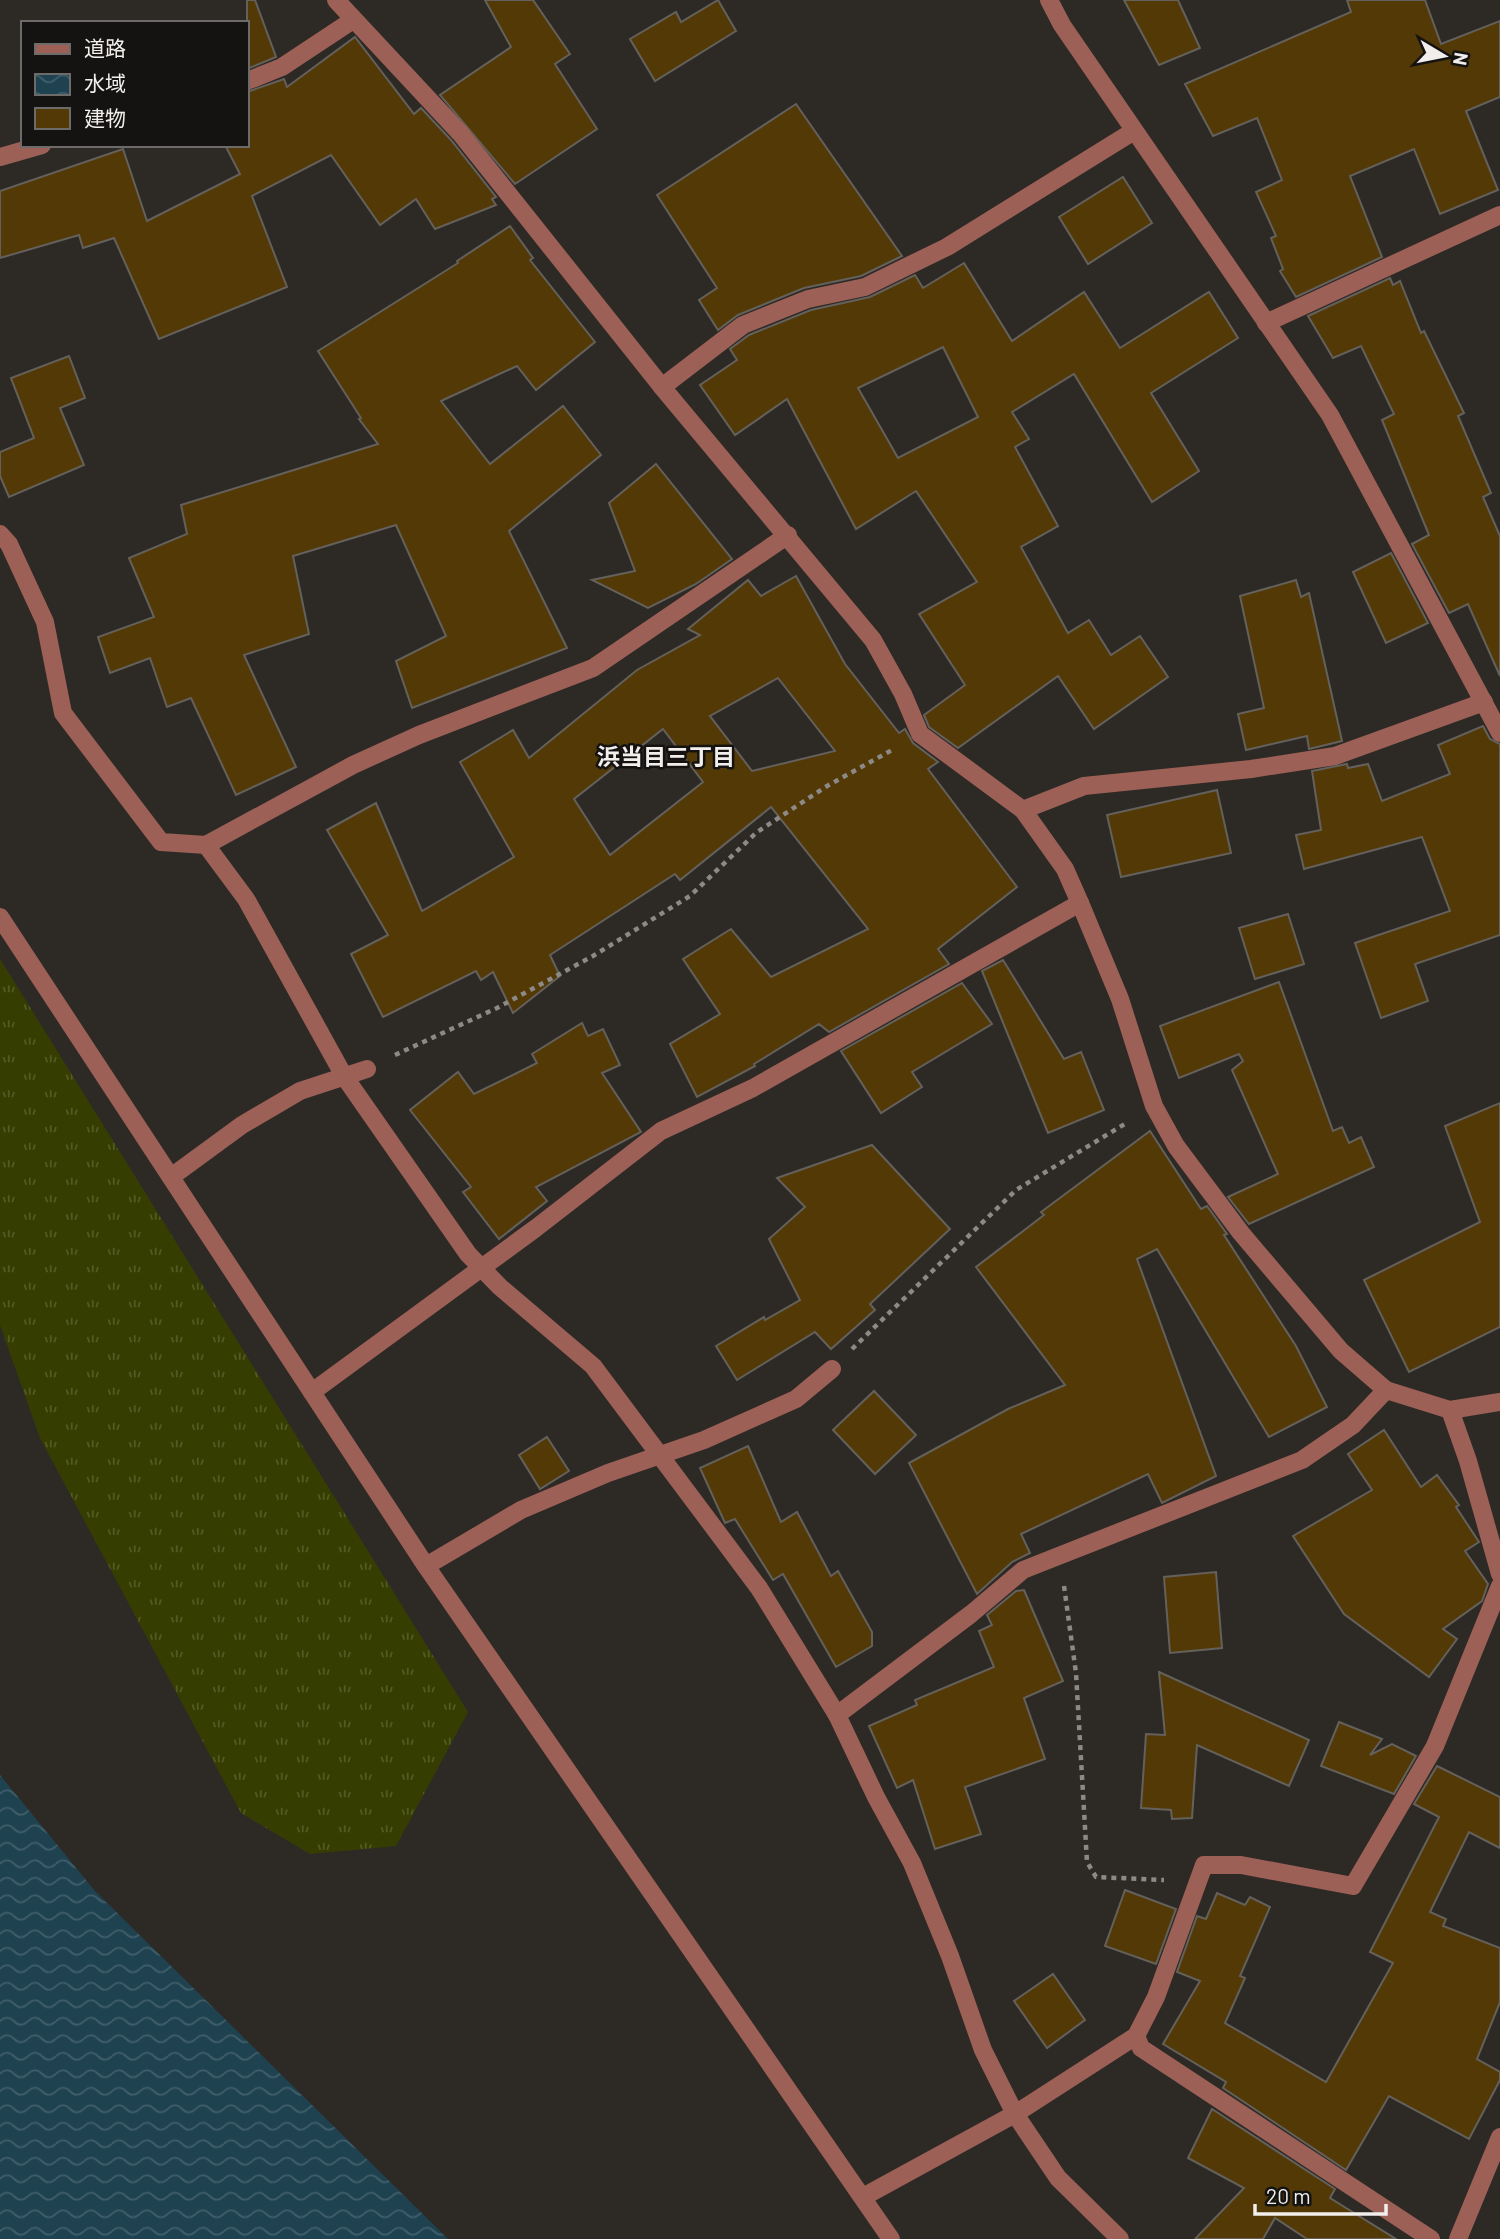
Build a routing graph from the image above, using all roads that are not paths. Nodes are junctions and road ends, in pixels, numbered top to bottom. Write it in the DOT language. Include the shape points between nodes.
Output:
graph roads {
  1 [pos="336,0"];
  2 [pos="1049,0"];
  3 [pos="353,20"];
  4 [pos="248,81"];
  5 [pos="1134,131"];
  6 [pos="35,147"];
  7 [pos="0,157"];
  8 [pos="1500,215"];
  9 [pos="1266,323"];
  10 [pos="663,387"];
  11 [pos="0,534"];
  12 [pos="788,536"];
  13 [pos="1484,702"];
  14 [pos="1499,727"];
  15 [pos="1023,810"];
  16 [pos="206,845"];
  17 [pos="1080,903"];
  18 [pos="0,917"];
  19 [pos="367,1069"];
  20 [pos="344,1076"];
  21 [pos="171,1177"];
  22 [pos="481,1268"];
  23 [pos="832,1369"];
  24 [pos="1386,1390"];
  25 [pos="312,1392"];
  26 [pos="1500,1402"];
  27 [pos="1450,1410"];
  28 [pos="662,1454"];
  29 [pos="426,1566"];
  30 [pos="1500,1574"];
  31 [pos="1500,1586"];
  32 [pos="837,1715"];
  33 [pos="1136,2036"];
  34 [pos="1015,2114"];
  35 [pos="1500,2137"];
  36 [pos="863,2197"];
  37 [pos="891,2239"];
  38 [pos="1120,2239"];
  39 [pos="1431,2239"];
  40 [pos="1458,2239"];
  1 -- 3 [label="street"];
  2 -- 5 [label="street"];
  3 -- 4 [label="street" via="282,67"];
  3 -- 10 [label="street" via="460,133"];
  5 -- 9 [label="street"];
  5 -- 10 [label="street" via="935,253 865,287 808,299 743,325"];
  6 -- 7 [label="street"];
  8 -- 9 [label="street"];
  9 -- 13 [label="street" via="1330,415"];
  10 -- 12 [label="street"];
  11 -- 16 [label="street" via="45,622 63,713 161,842"];
  12 -- 15 [label="street" via="873,640 920,734"];
  12 -- 16 [label="street" via="593,668 419,734"];
  13 -- 14 [label="street"];
  13 -- 15 [label="street" via="1335,756 1084,786"];
  15 -- 17 [label="street" via="1065,869"];
  16 -- 20 [label="street" via="246,899"];
  17 -- 22 [label="street" via="753,1088 661,1132"];
  17 -- 24 [label="street" via="1121,999 1154,1106 1176,1146 1241,1233 1341,1351"];
  18 -- 21 [label="street"];
  19 -- 20 [label="street"];
  20 -- 21 [label="street" via="300,1091 242,1125"];
  20 -- 22 [label="street"];
  21 -- 25 [label="street"];
  22 -- 25 [label="street"];
  22 -- 28 [label="street" via="593,1366"];
  23 -- 28 [label="street" via="796,1399"];
  24 -- 27 [label="street"];
  24 -- 32 [label="street" via="1353,1425 1302,1460 1023,1570"];
  25 -- 29 [label="street"];
  26 -- 27 [label="street"];
  27 -- 30 [label="street"];
  28 -- 29 [label="street" via="521,1510"];
  28 -- 32 [label="street" via="698,1510 759,1588"];
  29 -- 36 [label="street"];
  31 -- 33 [label="street" via="1435,1746 1353,1886 1241,1865 1204,1865 1156,1997"];
  32 -- 34 [label="street" via="912,1863 983,2050"];
  33 -- 34 [label="street"];
  33 -- 39 [label="street" via="1141,2048"];
  34 -- 36 [label="street"];
  34 -- 38 [label="street" via="1058,2178"];
  35 -- 40 [label="street"];
  36 -- 37 [label="street"];
}
